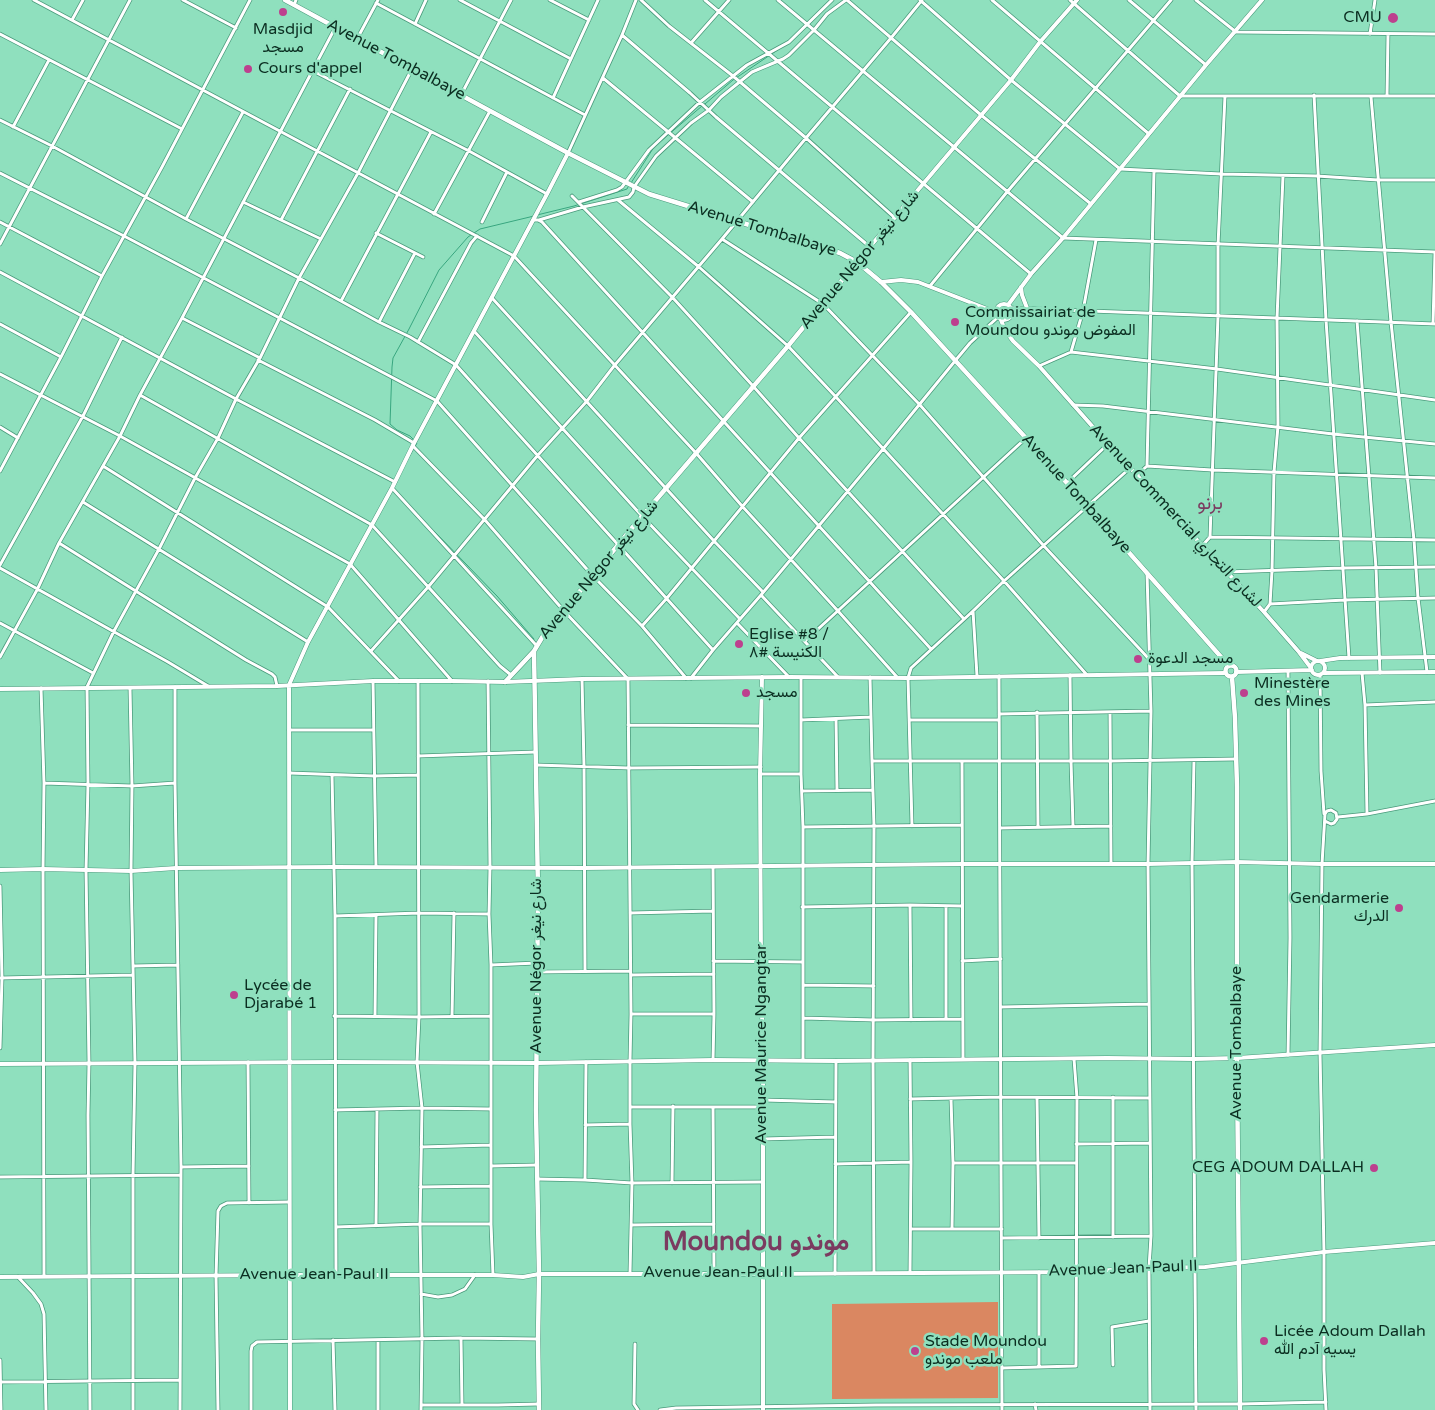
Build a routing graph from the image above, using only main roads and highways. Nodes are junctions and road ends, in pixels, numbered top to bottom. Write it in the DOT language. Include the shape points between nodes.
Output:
graph roads {
  1 [pos="284,0"];
  2 [pos="295,2"];
  3 [pos="857,262"];
  4 [pos="534,651"];
  5 [pos="1229,666"];
  6 [pos="1232,677"];
  7 [pos="506,682"];
  8 [pos="539,1410"];
  9 [pos="1240,1410"];
  1 -- 2 [label="main road, Avenue Tombalbaye"];
  2 -- 3 [label="main road, Avenue Tombalbaye" via="356,40 634,187 664,200 840,253"];
  3 -- 4 [label="main road, Avenue Négor شارع نيغر" via="618,544"];
  3 -- 5 [label="main road, Avenue Tombalbaye" via="911,312"];
  4 -- 7 [label="main road"];
  4 -- 8 [label="main road, Avenue Négor شارع نيغر" via="538,868"];
  5 -- 6 [label="main road" via="1236,672"];
  5 -- 6 [label="main road" via="1225,673"];
  6 -- 9 [label="main road, Avenue Tombalbaye" via="1237,759"];
}
